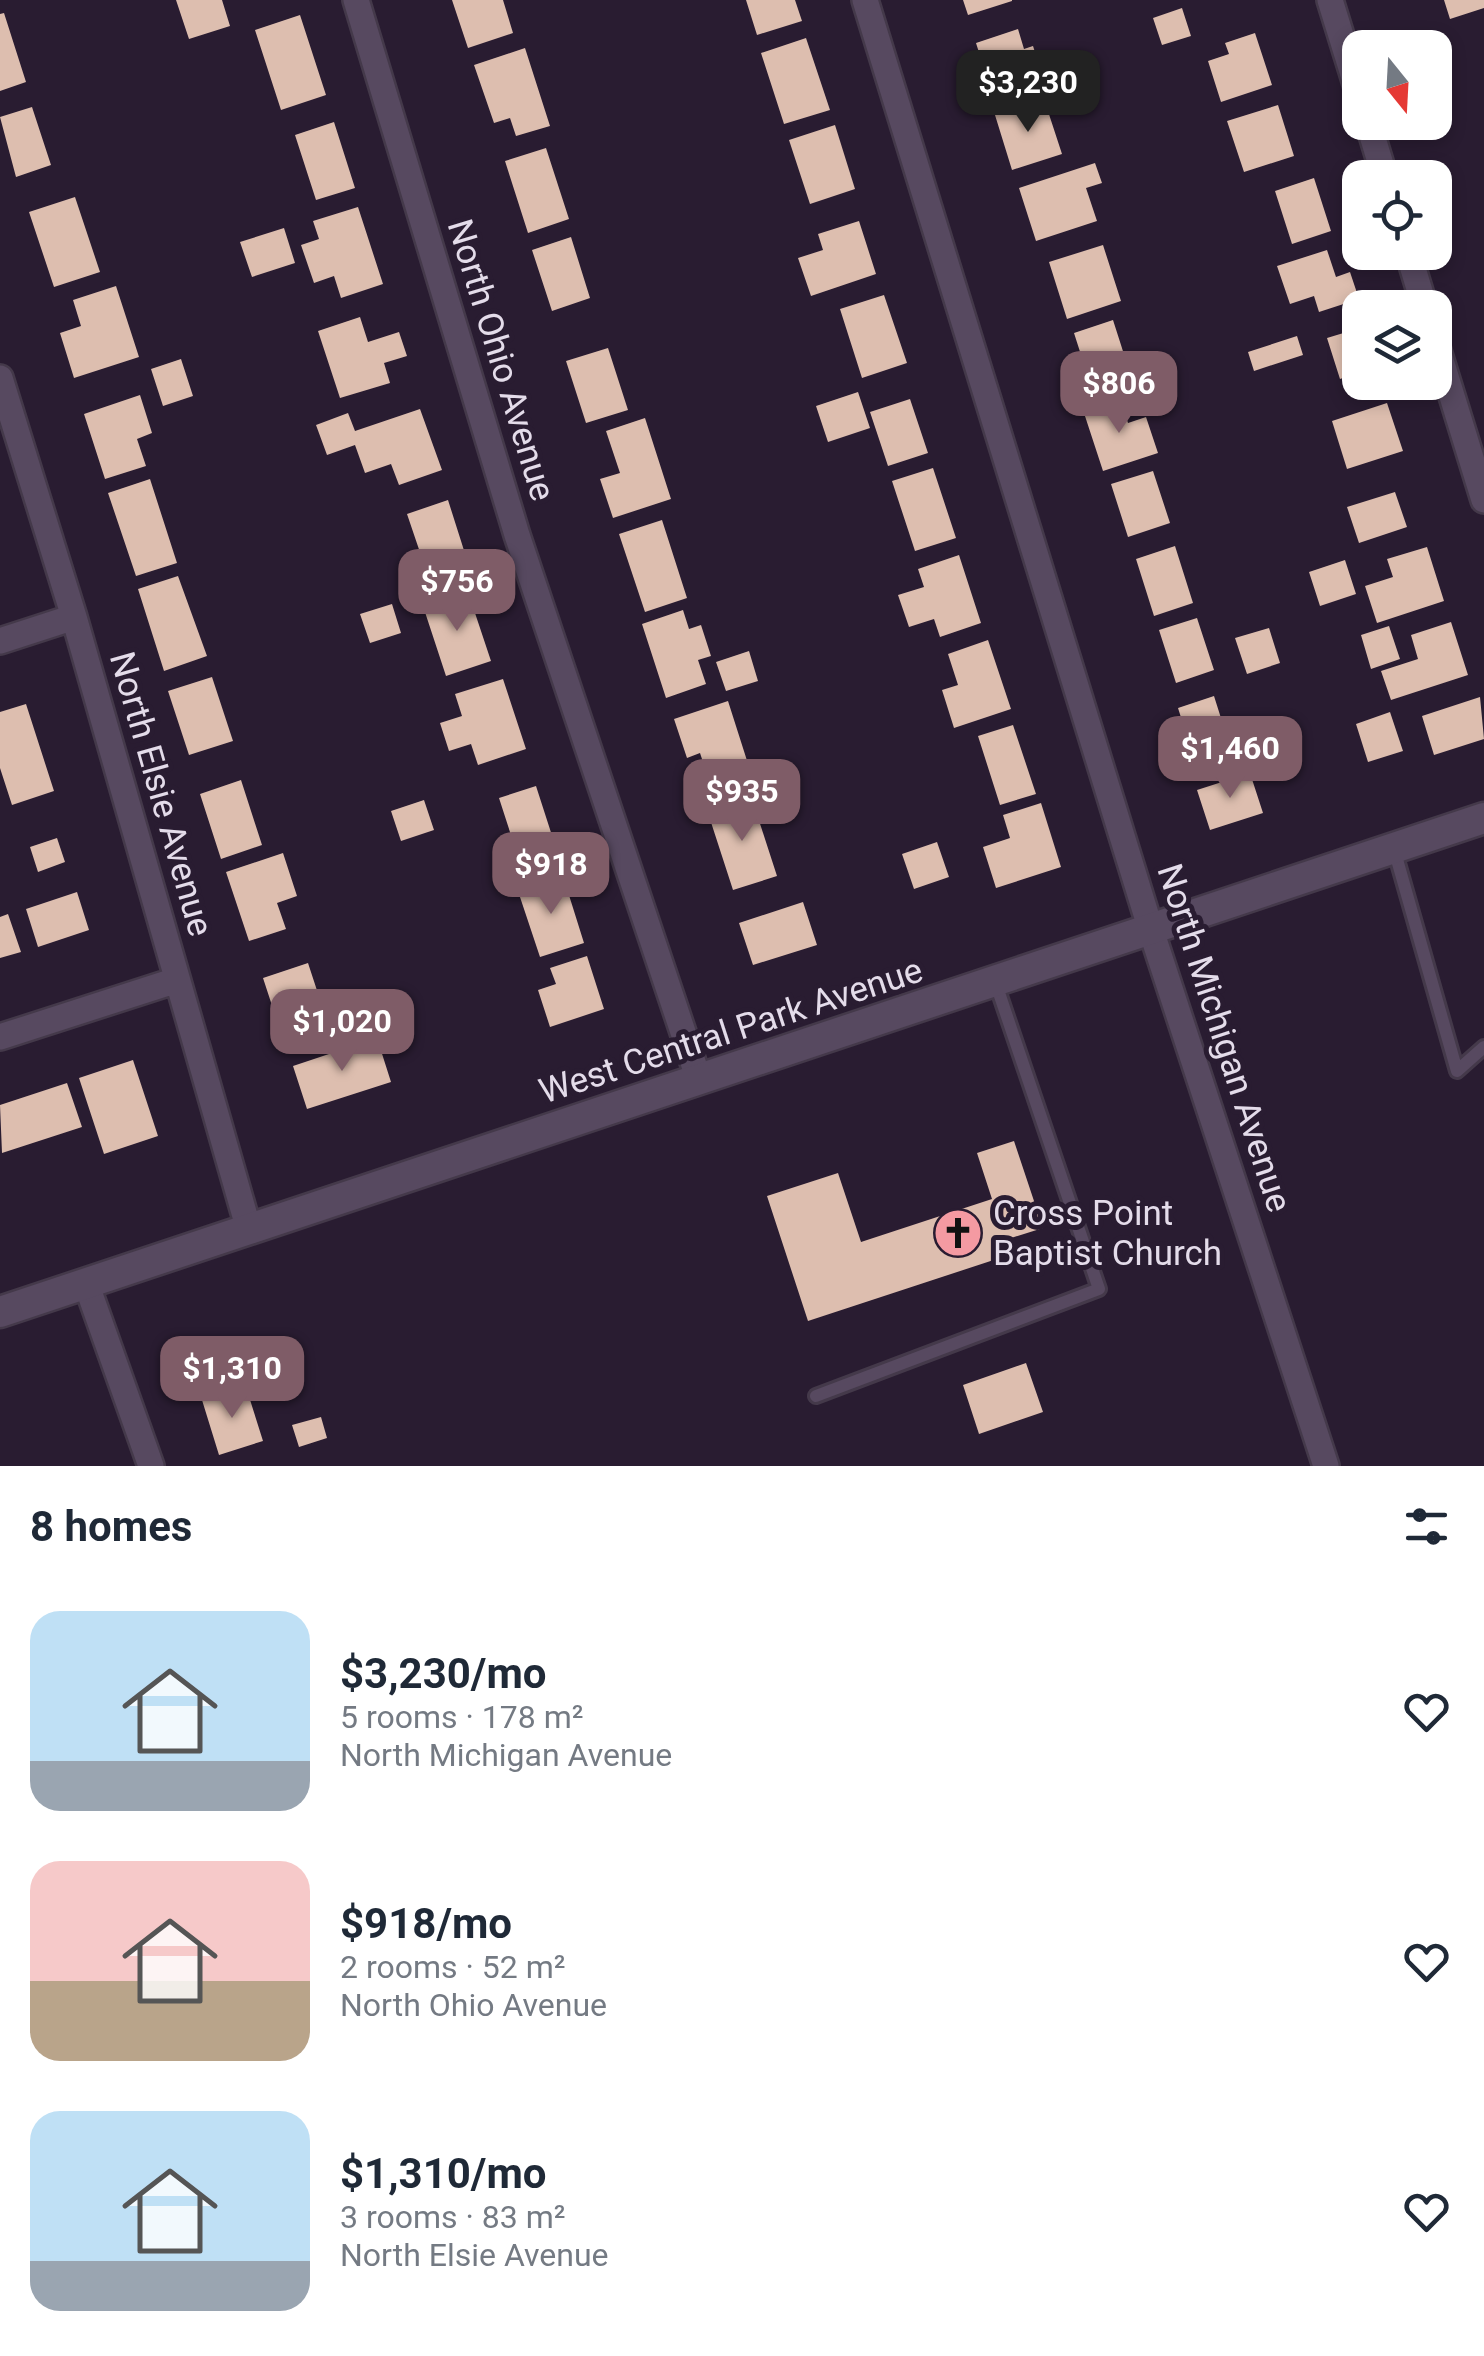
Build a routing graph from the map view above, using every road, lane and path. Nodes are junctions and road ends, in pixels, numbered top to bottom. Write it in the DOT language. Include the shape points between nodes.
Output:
graph roads {
  1 [pos="356,0"];
  2 [pos="865,0"];
  3 [pos="1330,0"];
  4 [pos="1342,39"];
  5 [pos="0,378"];
  6 [pos="1452,396"];
  7 [pos="1484,500"];
  8 [pos="74,617"];
  9 [pos="0,642"];
  10 [pos="1484,818"];
  11 [pos="1394,847"];
  12 [pos="1150,926"];
  13 [pos="178,980"];
  14 [pos="996,984"];
  15 [pos="0,1037"];
  16 [pos="1484,1047"];
  17 [pos="699,1080"];
  18 [pos="249,1230"];
  19 [pos="86,1284"];
  20 [pos="0,1312"];
  21 [pos="816,1396"];
  22 [pos="150,1466"];
  23 [pos="1326,1466"];
  1 -- 17 [label="street, North Ohio Avenue" via="518,535"];
  2 -- 12 [label="street, North Michigan Avenue"];
  3 -- 4 [label="street"];
  5 -- 8 [label="street, North Elsie Avenue"];
  6 -- 7 [label="street"];
  8 -- 9 [label="street"];
  8 -- 13 [label="street, North Elsie Avenue"];
  10 -- 11 [label="street, West Central Park Avenue"];
  11 -- 12 [label="street, West Central Park Avenue"];
  11 -- 16 [label="lane" via="1457,1072"];
  12 -- 14 [label="street, West Central Park Avenue"];
  12 -- 23 [label="street, North Michigan Avenue"];
  13 -- 15 [label="street"];
  13 -- 18 [label="street, North Elsie Avenue"];
  14 -- 17 [label="street, West Central Park Avenue"];
  14 -- 21 [label="lane" via="1100,1289"];
  17 -- 18 [label="street, West Central Park Avenue"];
  18 -- 19 [label="street, West Central Park Avenue"];
  19 -- 20 [label="street, West Central Park Avenue"];
  19 -- 22 [label="street"];
}
